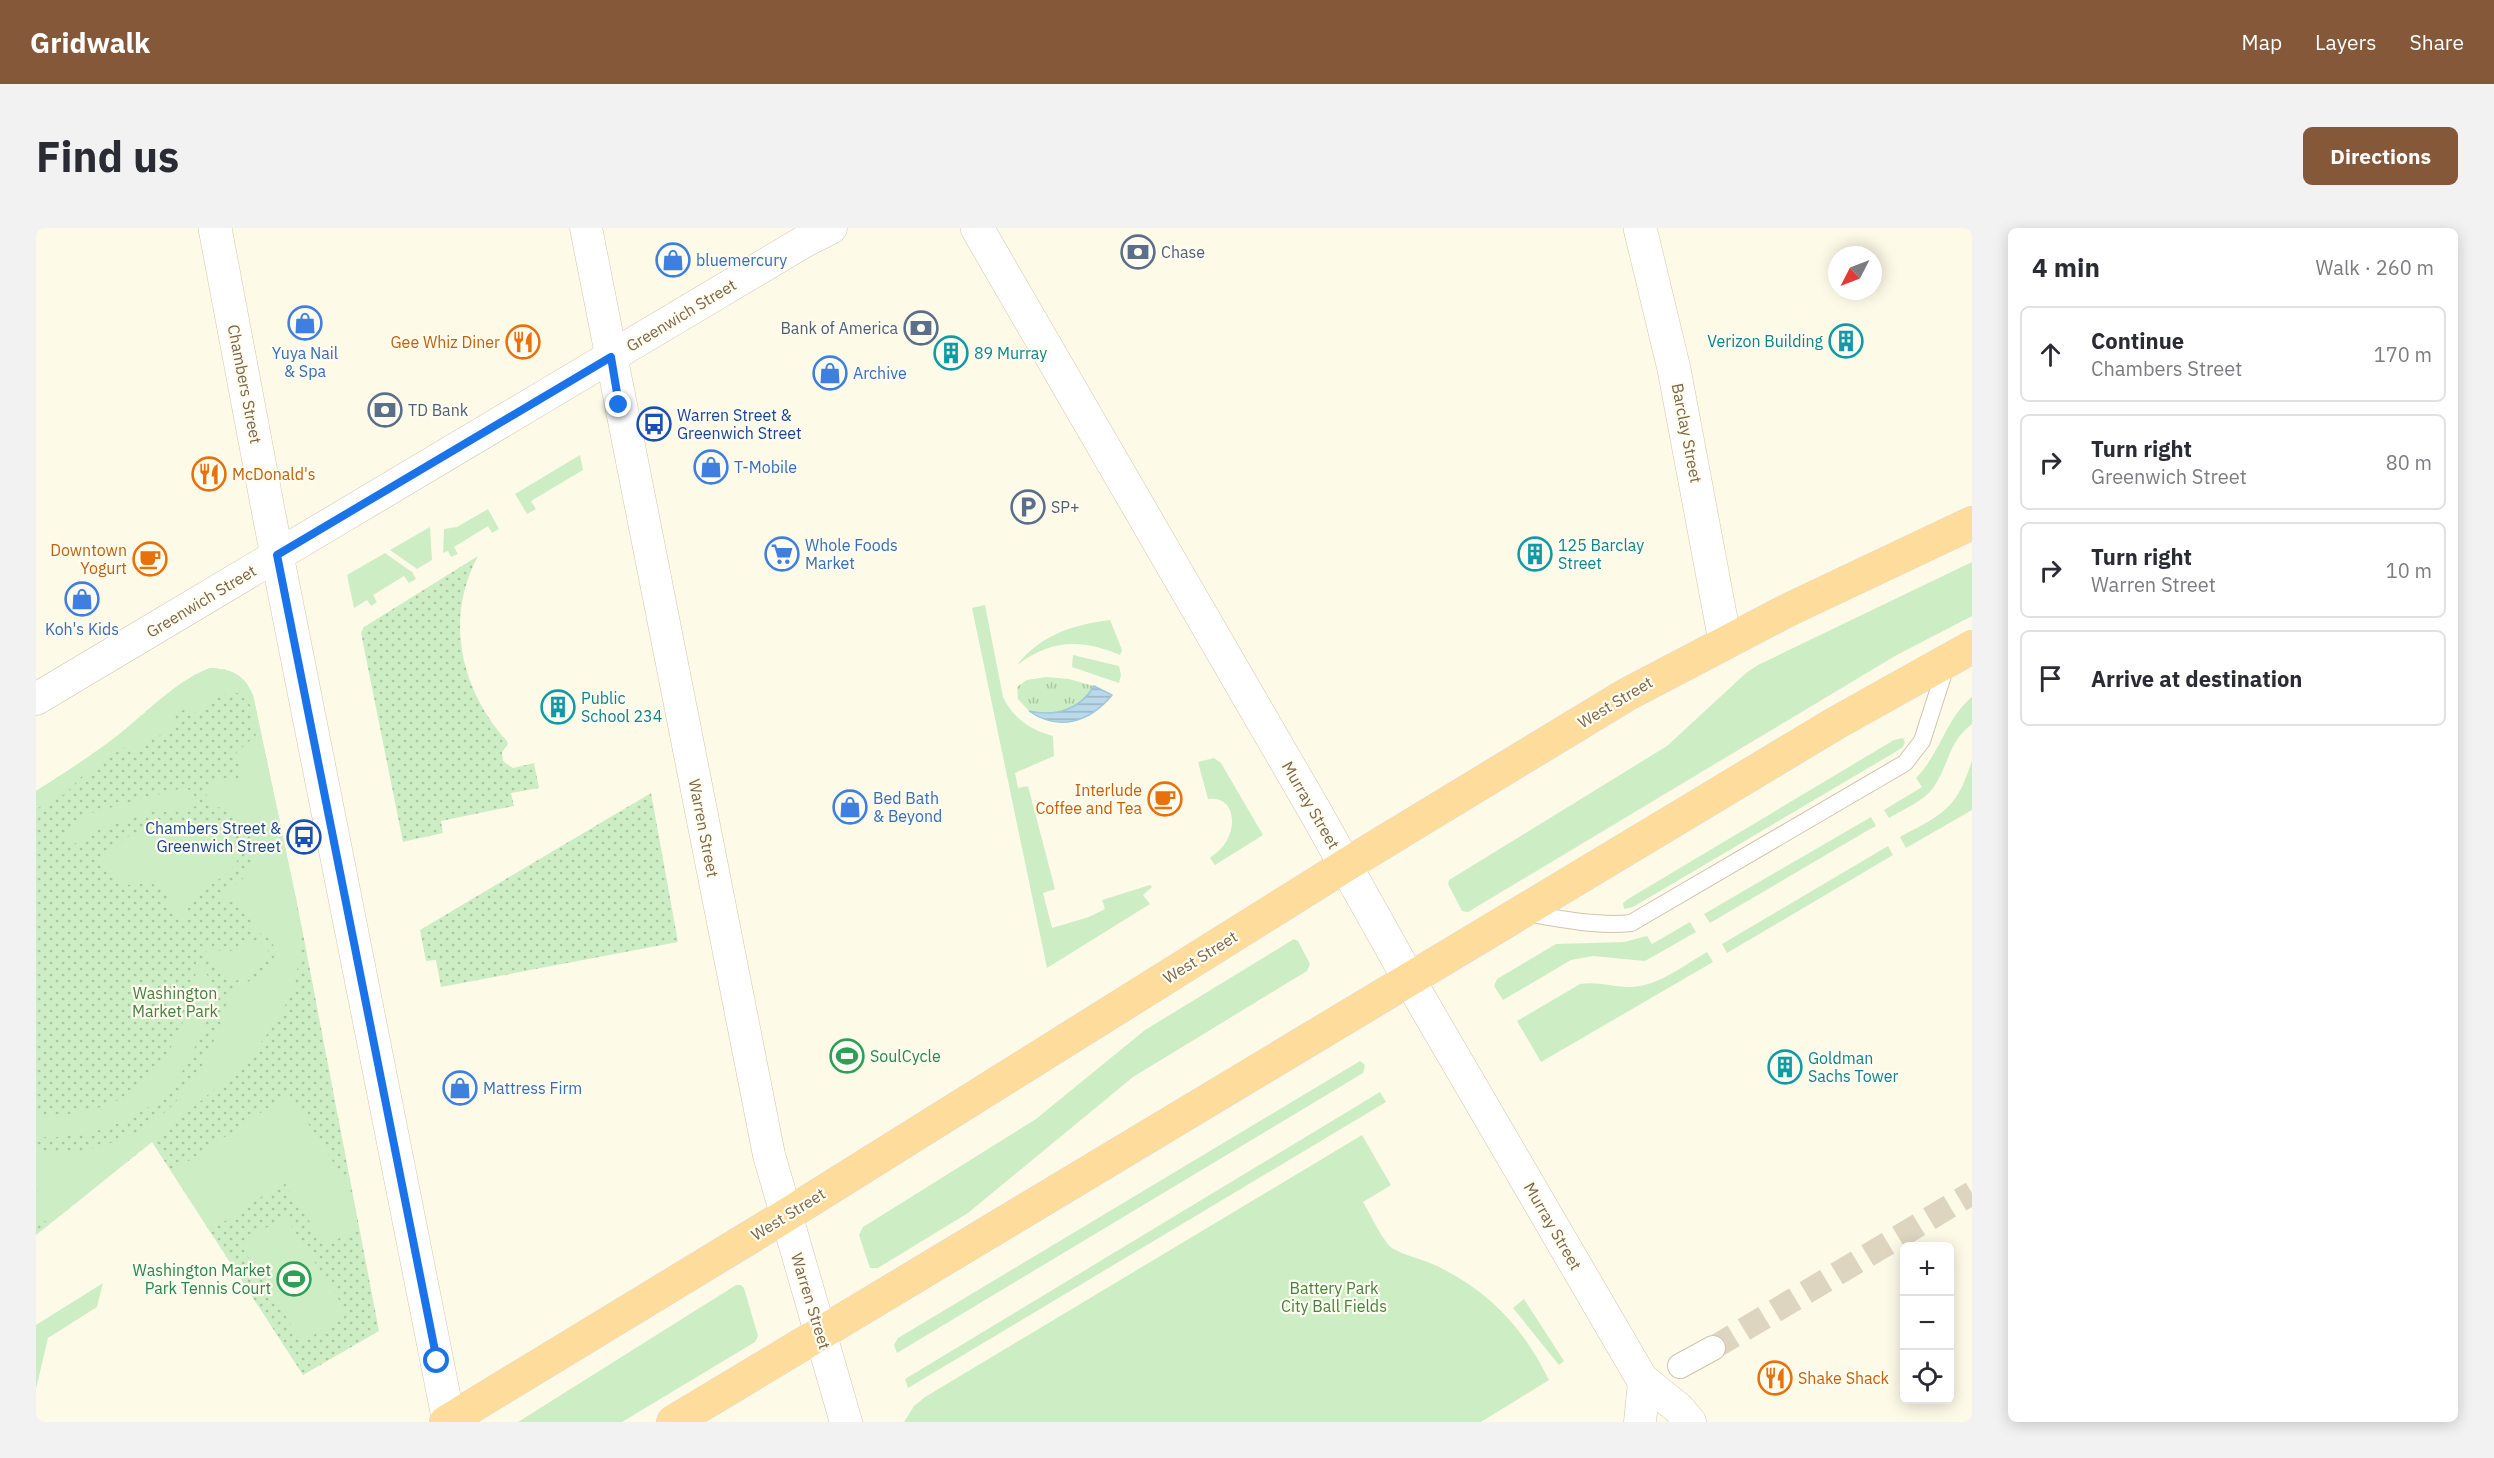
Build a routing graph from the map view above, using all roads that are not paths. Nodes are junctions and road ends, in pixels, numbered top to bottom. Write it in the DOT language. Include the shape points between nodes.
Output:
graph roads {
  1 [pos="215,228"];
  2 [pos="586,228"];
  3 [pos="831,228"];
  4 [pos="977,228"];
  5 [pos="1640,228"];
  6 [pos="611,357"];
  7 [pos="1972,523"];
  8 [pos="277,555"];
  9 [pos="1725,641"];
  10 [pos="1960,653"];
  11 [pos="36,699"];
  12 [pos="1346,866"];
  13 [pos="1521,913"];
  14 [pos="1410,981"];
  15 [pos="785,1216"];
  16 [pos="822,1334"];
  17 [pos="1713,1348"];
  18 [pos="1680,1366"];
  19 [pos="1644,1382"];
  20 [pos="448,1421"];
  21 [pos="673,1422"];
  22 [pos="846,1422"];
  23 [pos="1640,1422"];
  24 [pos="1690,1422"];
  1 -- 8 [label="main road, Chambers Street"];
  2 -- 6 [label="street, Warren Street"];
  3 -- 6 [label="street, Greenwich Street"];
  4 -- 12 [label="main road, Murray Street"];
  5 -- 9 [label="main road, Barclay Street" via="1674,369"];
  6 -- 8 [label="street, Greenwich Street"];
  6 -- 15 [label="street, Warren Street" via="769,1155"];
  7 -- 9 [label="highway, West Street"];
  8 -- 11 [label="street, Greenwich Street"];
  8 -- 20 [label="main road, Chambers Street"];
  9 -- 12 [label="highway, West Street" via="1626,694"];
  10 -- 13 [label="highway" via="1819,733"];
  10 -- 13 [label="lane" via="1922,741 1905,764 1631,923"];
  12 -- 14 [label="main road, Murray Street"];
  12 -- 15 [label="highway, West Street"];
  13 -- 14 [label="highway"];
  14 -- 16 [label="highway"];
  14 -- 19 [label="street, Murray Street"];
  15 -- 16 [label="street, Warren Street"];
  15 -- 20 [label="highway, West Street"];
  16 -- 21 [label="highway"];
  16 -- 22 [label="street, Warren Street"];
  17 -- 18 [label="street"];
  19 -- 23 [label="street"];
  19 -- 24 [label="street, Murray Street"];
}
